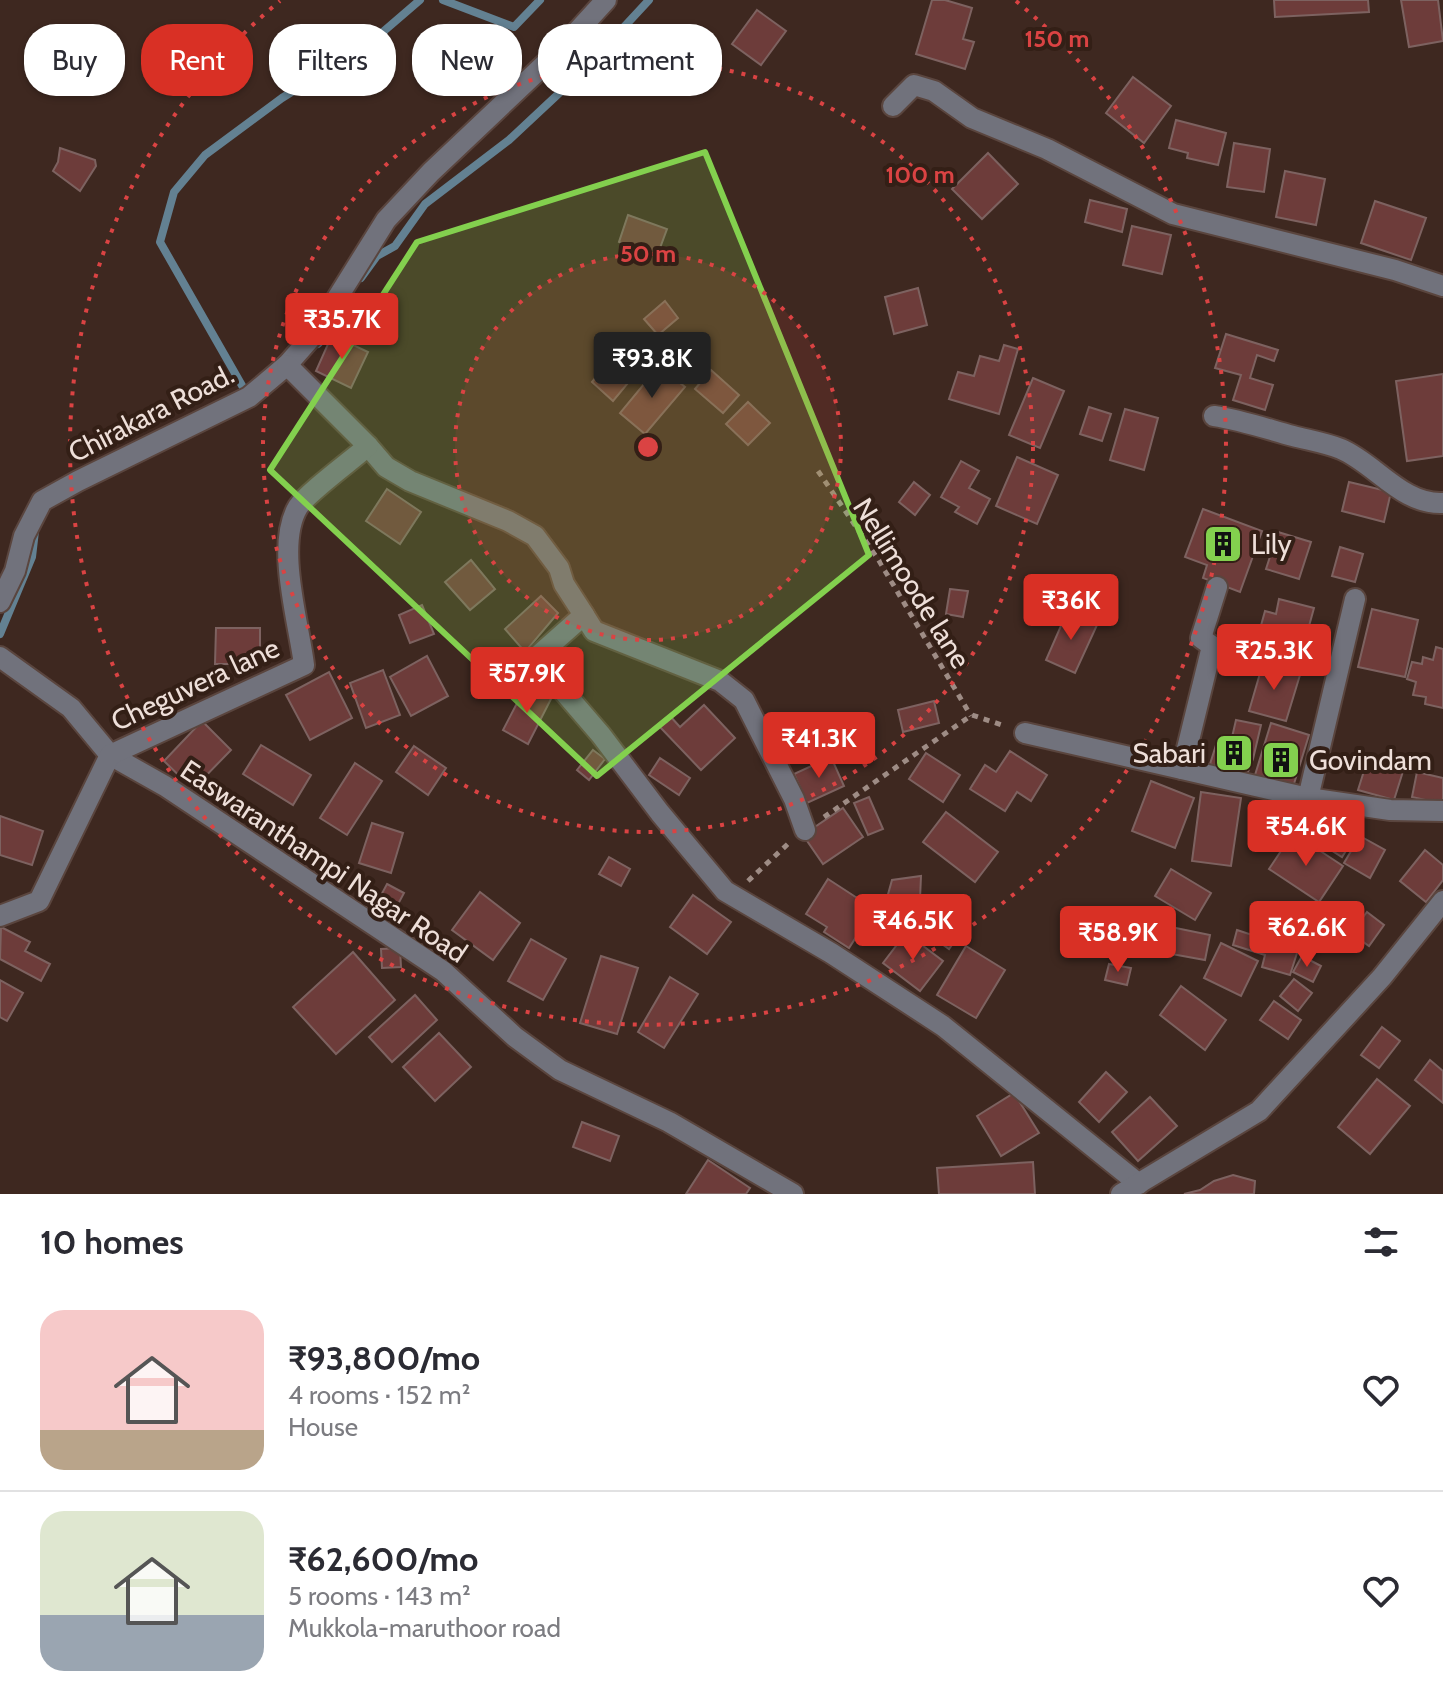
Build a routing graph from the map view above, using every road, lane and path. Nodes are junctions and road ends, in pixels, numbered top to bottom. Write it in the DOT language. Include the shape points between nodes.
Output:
graph roads {
  1 [pos="605,0"];
  2 [pos="893,106"];
  3 [pos="1443,286"];
  4 [pos="287,365"];
  5 [pos="1214,416"];
  6 [pos="368,446"];
  7 [pos="818,471"];
  8 [pos="1443,503"];
  9 [pos="1217,587"];
  10 [pos="1355,599"];
  11 [pos="0,602"];
  12 [pos="584,615"];
  13 [pos="0,657"];
  14 [pos="971,716"];
  15 [pos="1025,733"];
  16 [pos="110,755"];
  17 [pos="1182,769"];
  18 [pos="1308,798"];
  19 [pos="1443,811"];
  20 [pos="805,830"];
  21 [pos="734,897"];
  22 [pos="1443,901"];
  23 [pos="0,916"];
  24 [pos="1130,1189"];
  25 [pos="793,1194"];
  1 -- 4 [label="street, Chirakara Road." via="386,220 316,332"];
  2 -- 3 [label="street" via="914,85 934,91 972,118 1047,149 1173,214"];
  4 -- 6 [label="street"];
  4 -- 11 [label="street, Chirakara Road." via="249,397 42,501"];
  5 -- 8 [label="street" via="1339,448 1409,495"];
  6 -- 12 [label="street" via="386,467 410,481 535,536"];
  6 -- 16 [label="street, Cheguvera lane" via="299,505 290,527 290,581 304,665"];
  7 -- 14 [label="path, Nellimoode lane" via="878,559"];
  9 -- 17 [label="street" via="1201,638 1212,646"];
  10 -- 18 [label="street"];
  12 -- 20 [label="street" via="594,631 720,681 744,700"];
  12 -- 21 [label="street" via="540,654 539,669 592,724"];
  13 -- 16 [label="street, Easwaranthampi Nagar Road" via="71,708"];
  14 -- 15 [label="path"];
  14 -- 20 [label="path"];
  15 -- 17 [label="street"];
  16 -- 23 [label="street" via="39,901"];
  16 -- 25 [label="street, Easwaranthampi Nagar Road" via="443,971 560,1070 669,1122"];
  17 -- 18 [label="street"];
  18 -- 19 [label="street" via="1390,810"];
  20 -- 21 [label="path"];
  21 -- 24 [label="street" via="943,1026"];
  22 -- 24 [label="street" via="1382,977 1259,1111"];
}
